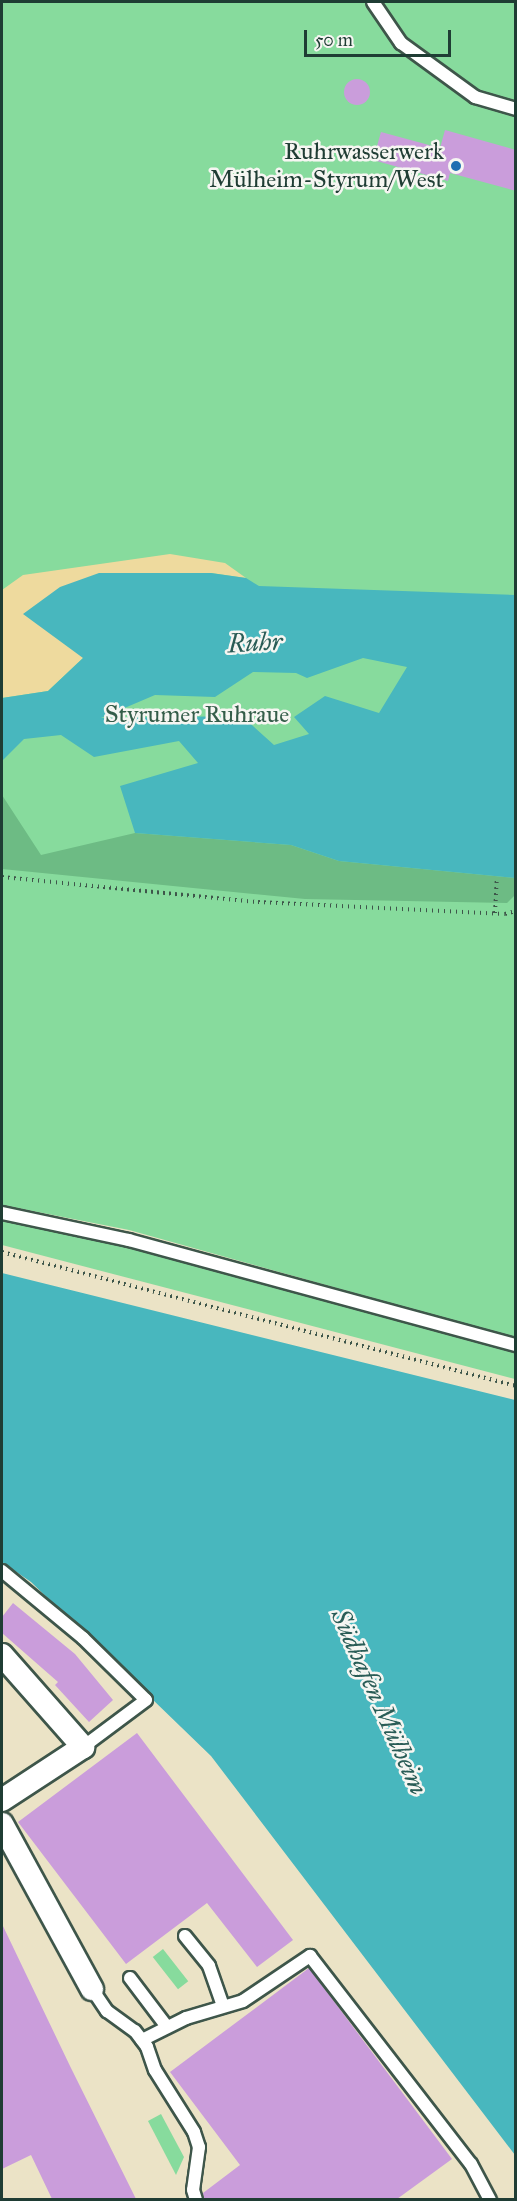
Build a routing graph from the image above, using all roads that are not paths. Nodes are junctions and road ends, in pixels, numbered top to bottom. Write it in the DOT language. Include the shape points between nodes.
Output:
graph roads {
  1 [pos="373,2"];
  2 [pos="516,110"];
  3 [pos="2,1213"];
  4 [pos="516,1345"];
  5 [pos="2,1571"];
  6 [pos="2,1655"];
  7 [pos="83,1747"];
  8 [pos="2,1800"];
  9 [pos="2,1824"];
  10 [pos="185,1936"];
  11 [pos="130,1978"];
  12 [pos="92,1989"];
  13 [pos="223,2006"];
  14 [pos="167,2026"];
  15 [pos="142,2040"];
  16 [pos="196,2199"];
  17 [pos="490,2199"];
  1 -- 2 [label="lane" via="401,43 475,97"];
  3 -- 4 [label="lane" via="129,1240"];
  5 -- 7 [label="lane" via="83,1638 147,1700"];
  6 -- 7 [label="street"];
  7 -- 8 [label="street"];
  9 -- 12 [label="street"];
  10 -- 13 [label="lane" via="209,1966"];
  11 -- 14 [label="lane"];
  12 -- 15 [label="lane" via="107,2011"];
  13 -- 14 [label="lane"];
  13 -- 17 [label="lane" via="243,2001 310,1956 471,2164"];
  14 -- 15 [label="lane"];
  15 -- 16 [label="lane" via="155,2070 194,2132 199,2147 193,2190"];
}
